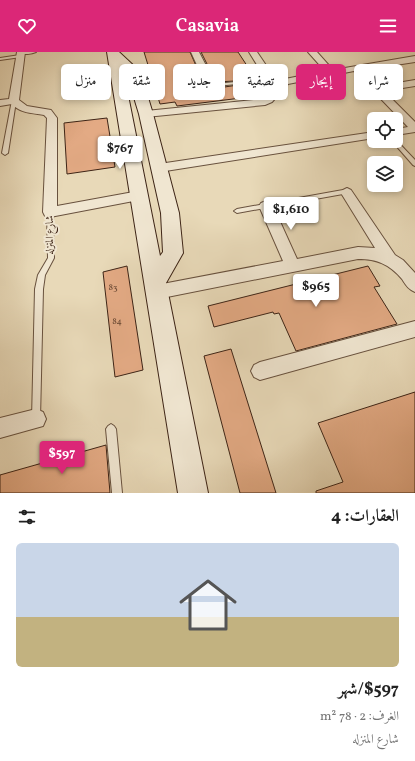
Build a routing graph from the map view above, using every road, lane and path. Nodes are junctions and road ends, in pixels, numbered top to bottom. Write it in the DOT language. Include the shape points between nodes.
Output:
graph roads {
  1 [pos="34,52"];
  2 [pos="195,52"];
  3 [pos="253,52"];
  4 [pos="312,52"];
  5 [pos="113,53"];
  6 [pos="21,54"];
  7 [pos="0,58"];
  8 [pos="415,59"];
  9 [pos="201,64"];
  10 [pos="261,64"];
  11 [pos="323,64"];
  12 [pos="382,64"];
  13 [pos="415,83"];
  14 [pos="403,85"];
  15 [pos="269,100"];
  16 [pos="388,100"];
  17 [pos="14,101"];
  18 [pos="0,103"];
  19 [pos="146,114"];
  20 [pos="415,128"];
  21 [pos="403,131"];
  22 [pos="367,136"];
  23 [pos="401,148"];
  24 [pos="5,153"];
  25 [pos="415,164"];
  26 [pos="159,168"];
  27 [pos="347,193"];
  28 [pos="139,196"];
  29 [pos="266,206"];
  30 [pos="237,211"];
  31 [pos="50,212"];
  32 [pos="388,258"];
  33 [pos="292,265"];
  34 [pos="415,285"];
  35 [pos="156,287"];
  36 [pos="415,329"];
  37 [pos="260,371"];
  38 [pos="36,419"];
  39 [pos="0,428"];
  40 [pos="111,428"];
  41 [pos="117,493"];
  42 [pos="193,493"];
  1 -- 6 [label="lane"];
  2 -- 9 [label="street"];
  3 -- 10 [label="street"];
  4 -- 11 [label="street"];
  5 -- 19 [label="street" via="129,69 136,81"];
  5 -- 28 [label="street"];
  6 -- 7 [label="lane"];
  6 -- 17 [label="street"];
  8 -- 12 [label="street"];
  13 -- 14 [label="street"];
  15 -- 19 [label="street"];
  16 -- 20 [label="street"];
  17 -- 18 [label="street"];
  17 -- 24 [label="lane"];
  17 -- 31 [label="street, شارع المنزله" via="25,109 47,112 52,118"];
  19 -- 26 [label="street"];
  20 -- 21 [label="street"];
  22 -- 26 [label="street"];
  23 -- 25 [label="lane"];
  26 -- 35 [label="street" via="170,213 173,253"];
  27 -- 29 [label="lane"];
  27 -- 32 [label="street"];
  28 -- 31 [label="street"];
  28 -- 35 [label="street"];
  29 -- 30 [label="lane"];
  29 -- 33 [label="street"];
  31 -- 38 [label="lane, شارع المنزله" via="51,258 42,275 39,289"];
  32 -- 33 [label="street" via="358,252"];
  32 -- 34 [label="street" via="399,266"];
  33 -- 35 [label="street"];
  35 -- 42 [label="street"];
  36 -- 37 [label="street"];
  38 -- 39 [label="street, شارع المنزله"];
  40 -- 41 [label="lane"];
}
